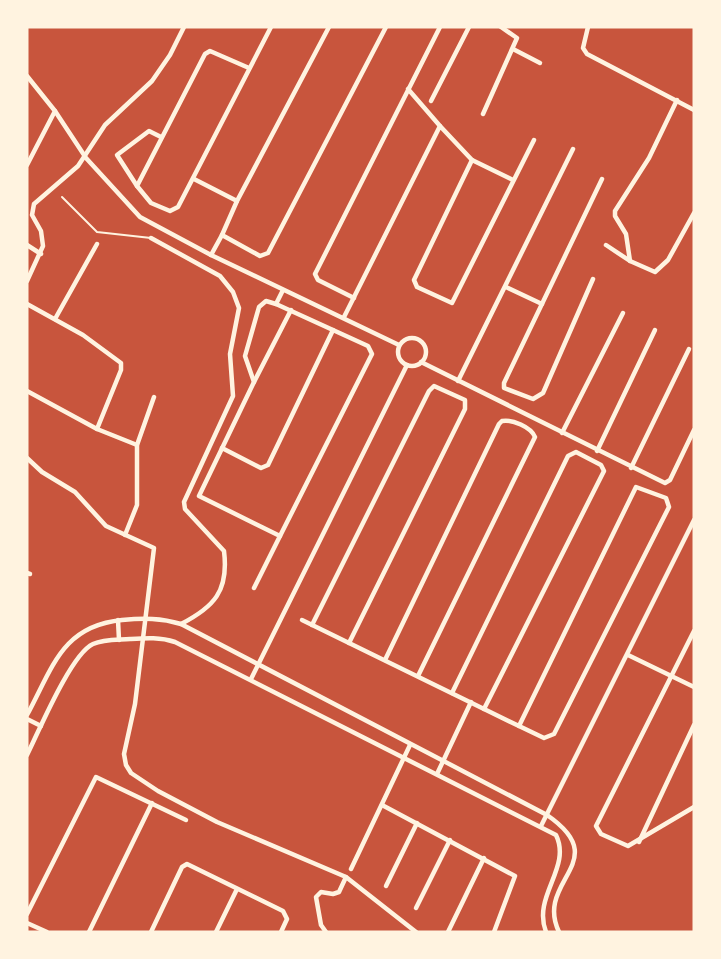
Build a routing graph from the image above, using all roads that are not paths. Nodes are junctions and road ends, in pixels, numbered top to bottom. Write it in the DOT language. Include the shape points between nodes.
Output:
graph roads {
  1 [pos="184,27"];
  2 [pos="271,27"];
  3 [pos="329,27"];
  4 [pos="386,27"];
  5 [pos="440,27"];
  6 [pos="469,27"];
  7 [pos="501,27"];
  8 [pos="588,27"];
  9 [pos="513,49"];
  10 [pos="540,63"];
  11 [pos="249,68"];
  12 [pos="27,76"];
  13 [pos="408,89"];
  14 [pos="678,100"];
  15 [pos="431,102"];
  16 [pos="694,110"];
  17 [pos="55,111"];
  18 [pos="483,114"];
  19 [pos="440,126"];
  20 [pos="161,137"];
  21 [pos="534,141"];
  22 [pos="573,149"];
  23 [pos="86,158"];
  24 [pos="472,160"];
  25 [pos="27,165"];
  26 [pos="194,179"];
  27 [pos="602,179"];
  28 [pos="513,180"];
  29 [pos="137,186"];
  30 [pos="62,197"];
  31 [pos="237,201"];
  32 [pos="694,213"];
  33 [pos="222,235"];
  34 [pos="152,238"];
  35 [pos="97,244"];
  36 [pos="606,245"];
  37 [pos="27,246"];
  38 [pos="41,254"];
  39 [pos="212,255"];
  40 [pos="630,261"];
  41 [pos="593,279"];
  42 [pos="27,281"];
  43 [pos="506,287"];
  44 [pos="283,290"];
  45 [pos="354,298"];
  46 [pos="27,304"];
  47 [pos="276,304"];
  48 [pos="542,304"];
  49 [pos="291,310"];
  50 [pos="623,313"];
  51 [pos="344,317"];
  52 [pos="55,319"];
  53 [pos="333,330"];
  54 [pos="656,330"];
  55 [pos="399,345"];
  56 [pos="689,349"];
  57 [pos="421,362"];
  58 [pos="407,365"];
  59 [pos="458,381"];
  60 [pos="254,382"];
  61 [pos="27,391"];
  62 [pos="154,397"];
  63 [pos="97,429"];
  64 [pos="694,430"];
  65 [pos="562,433"];
  66 [pos="137,445"];
  67 [pos="222,448"];
  68 [pos="597,451"];
  69 [pos="27,458"];
  70 [pos="631,468"];
  71 [pos="694,520"];
  72 [pos="125,535"];
  73 [pos="280,536"];
  74 [pos="254,588"];
  75 [pos="144,618"];
  76 [pos="118,620"];
  77 [pos="302,620"];
  78 [pos="181,624"];
  79 [pos="312,625"];
  80 [pos="694,632"];
  81 [pos="143,638"];
  82 [pos="119,640"];
  83 [pos="349,643"];
  84 [pos="628,655"];
  85 [pos="385,660"];
  86 [pos="258,664"];
  87 [pos="418,676"];
  88 [pos="672,676"];
  89 [pos="251,679"];
  90 [pos="694,687"];
  91 [pos="452,693"];
  92 [pos="471,702"];
  93 [pos="484,709"];
  94 [pos="27,717"];
  95 [pos="694,724"];
  96 [pos="41,726"];
  97 [pos="519,726"];
  98 [pos="410,745"];
  99 [pos="27,755"];
  100 [pos="404,758"];
  101 [pos="443,761"];
  102 [pos="437,774"];
  103 [pos="152,803"];
  104 [pos="382,805"];
  105 [pos="694,807"];
  106 [pos="547,815"];
  107 [pos="186,820"];
  108 [pos="417,823"];
  109 [pos="541,826"];
  110 [pos="450,840"];
  111 [pos="639,842"];
  112 [pos="484,858"];
  113 [pos="351,869"];
  114 [pos="346,877"];
  115 [pos="386,886"];
  116 [pos="237,889"];
  117 [pos="416,908"];
  118 [pos="27,914"];
  119 [pos="27,923"];
  120 [pos="47,932"];
  121 [pos="89,932"];
  122 [pos="151,932"];
  123 [pos="216,932"];
  124 [pos="281,932"];
  125 [pos="326,932"];
  126 [pos="416,932"];
  127 [pos="448,932"];
  128 [pos="494,932"];
  129 [pos="546,932"];
  130 [pos="559,932"];
  1 -- 23 [label="street" via="162,68 98,133"];
  2 -- 11 [label="street"];
  3 -- 31 [label="street"];
  4 -- 33 [label="street" via="268,253 260,256"];
  5 -- 13 [label="street"];
  6 -- 15 [label="street"];
  7 -- 9 [label="street" via="517,36"];
  8 -- 14 [label="street" via="583,48 587,54"];
  9 -- 10 [label="street"];
  9 -- 18 [label="street"];
  11 -- 20 [label="street" via="210,51 205,54"];
  11 -- 26 [label="street"];
  12 -- 17 [label="street"];
  13 -- 19 [label="street"];
  13 -- 45 [label="street" via="315,274 318,280"];
  14 -- 16 [label="street"];
  14 -- 40 [label="street" via="649,158 615,211 626,234"];
  17 -- 23 [label="street"];
  17 -- 25 [label="street"];
  19 -- 24 [label="street"];
  19 -- 45 [label="street"];
  20 -- 29 [label="street"];
  20 -- 29 [label="street" via="149,131 117,155"];
  21 -- 28 [label="street"];
  22 -- 43 [label="street"];
  23 -- 38 [label="street" via="34,204 32,215 43,239"];
  23 -- 39 [label="street" via="140,217"];
  24 -- 28 [label="street"];
  24 -- 28 [label="street" via="414,280 417,287 453,303"];
  26 -- 29 [label="street" via="178,207 170,210 151,203"];
  26 -- 31 [label="street"];
  27 -- 48 [label="street"];
  30 -- 34 [label="lane" via="97,232"];
  31 -- 33 [label="street"];
  32 -- 40 [label="street" via="659,270 651,271"];
  33 -- 39 [label="street"];
  34 -- 78 [label="street" via="220,276 233,292 238,308 230,354 233,396 184,502 185,509 224,550 221,585 210,608"];
  35 -- 52 [label="street"];
  36 -- 40 [label="street"];
  37 -- 38 [label="street"];
  38 -- 42 [label="street"];
  39 -- 44 [label="street"];
  41 -- 48 [label="street" via="543,393 533,399 503,386"];
  43 -- 48 [label="street"];
  43 -- 59 [label="street"];
  44 -- 47 [label="street"];
  44 -- 51 [label="street"];
  45 -- 51 [label="street"];
  46 -- 52 [label="street"];
  47 -- 49 [label="street"];
  47 -- 60 [label="street" via="266,301 259,307 246,349 246,366"];
  49 -- 53 [label="street"];
  49 -- 60 [label="street"];
  50 -- 65 [label="street"];
  51 -- 55 [label="street"];
  52 -- 63 [label="street" via="121,363"];
  53 -- 67 [label="street" via="268,465 261,468"];
  53 -- 73 [label="street" via="368,346 372,354"];
  54 -- 68 [label="street"];
  55 -- 57 [label="street" via="410,338 422,342 425,354"];
  55 -- 58 [label="street" via="399,357"];
  56 -- 70 [label="street"];
  57 -- 58 [label="street"];
  57 -- 59 [label="street"];
  58 -- 86 [label="street"];
  59 -- 65 [label="street"];
  60 -- 67 [label="street"];
  61 -- 63 [label="street"];
  62 -- 66 [label="street"];
  63 -- 66 [label="street"];
  64 -- 70 [label="street" via="668,482"];
  65 -- 68 [label="street"];
  66 -- 72 [label="street" via="137,505"];
  67 -- 73 [label="street" via="200,498"];
  68 -- 70 [label="street"];
  69 -- 72 [label="street" via="75,492 106,526"];
  71 -- 84 [label="street"];
  72 -- 75 [label="street" via="154,549"];
  73 -- 74 [label="street"];
  75 -- 76 [label="street"];
  75 -- 78 [label="street"];
  75 -- 81 [label="street"];
  76 -- 82 [label="street"];
  76 -- 94 [label="street" via="91,625 70,640"];
  77 -- 79 [label="street"];
  78 -- 86 [label="street"];
  79 -- 83 [label="street"];
  79 -- 83 [label="street" via="429,391 439,387 465,400 466,406"];
  80 -- 88 [label="street"];
  81 -- 82 [label="street"];
  81 -- 89 [label="street" via="175,642"];
  81 -- 114 [label="street" via="124,754 131,773 217,822"];
  82 -- 96 [label="street" via="92,644 82,653"];
  83 -- 85 [label="street"];
  84 -- 88 [label="street"];
  84 -- 106 [label="street"];
  85 -- 87 [label="street"];
  85 -- 87 [label="street" via="500,424 510,420 531,430 535,437"];
  86 -- 89 [label="street"];
  86 -- 98 [label="street"];
  87 -- 91 [label="street"];
  88 -- 90 [label="street"];
  88 -- 111 [label="street" via="596,826 601,834 624,846"];
  89 -- 100 [label="street"];
  91 -- 92 [label="street"];
  91 -- 93 [label="street" via="568,456 576,452 601,465 604,471"];
  92 -- 93 [label="street"];
  92 -- 101 [label="street"];
  93 -- 97 [label="street"];
  94 -- 96 [label="street"];
  95 -- 111 [label="street"];
  96 -- 99 [label="street"];
  97 -- 97 [label="street" via="632,492 642,487 666,498 669,507 554,734 544,738"];
  98 -- 100 [label="street"];
  98 -- 101 [label="street"];
  100 -- 102 [label="street"];
  100 -- 104 [label="street"];
  101 -- 102 [label="street"];
  101 -- 106 [label="street"];
  102 -- 109 [label="street"];
  103 -- 107 [label="street"];
  103 -- 118 [label="street" via="96,777"];
  103 -- 121 [label="street"];
  104 -- 108 [label="street"];
  104 -- 113 [label="street"];
  105 -- 111 [label="street"];
  106 -- 109 [label="street"];
  106 -- 130 [label="street" via="569,833 576,849 556,901"];
  108 -- 110 [label="street"];
  108 -- 115 [label="street"];
  109 -- 129 [label="street" via="556,835 562,855 543,905"];
  110 -- 112 [label="street"];
  110 -- 117 [label="street"];
  112 -- 127 [label="street"];
  112 -- 128 [label="street" via="515,876"];
  114 -- 125 [label="street" via="339,892 321,892 316,897"];
  114 -- 126 [label="street"];
  116 -- 122 [label="street" via="184,865"];
  116 -- 123 [label="street"];
  116 -- 124 [label="street" via="283,911 287,919"];
  119 -- 120 [label="street"];
}
